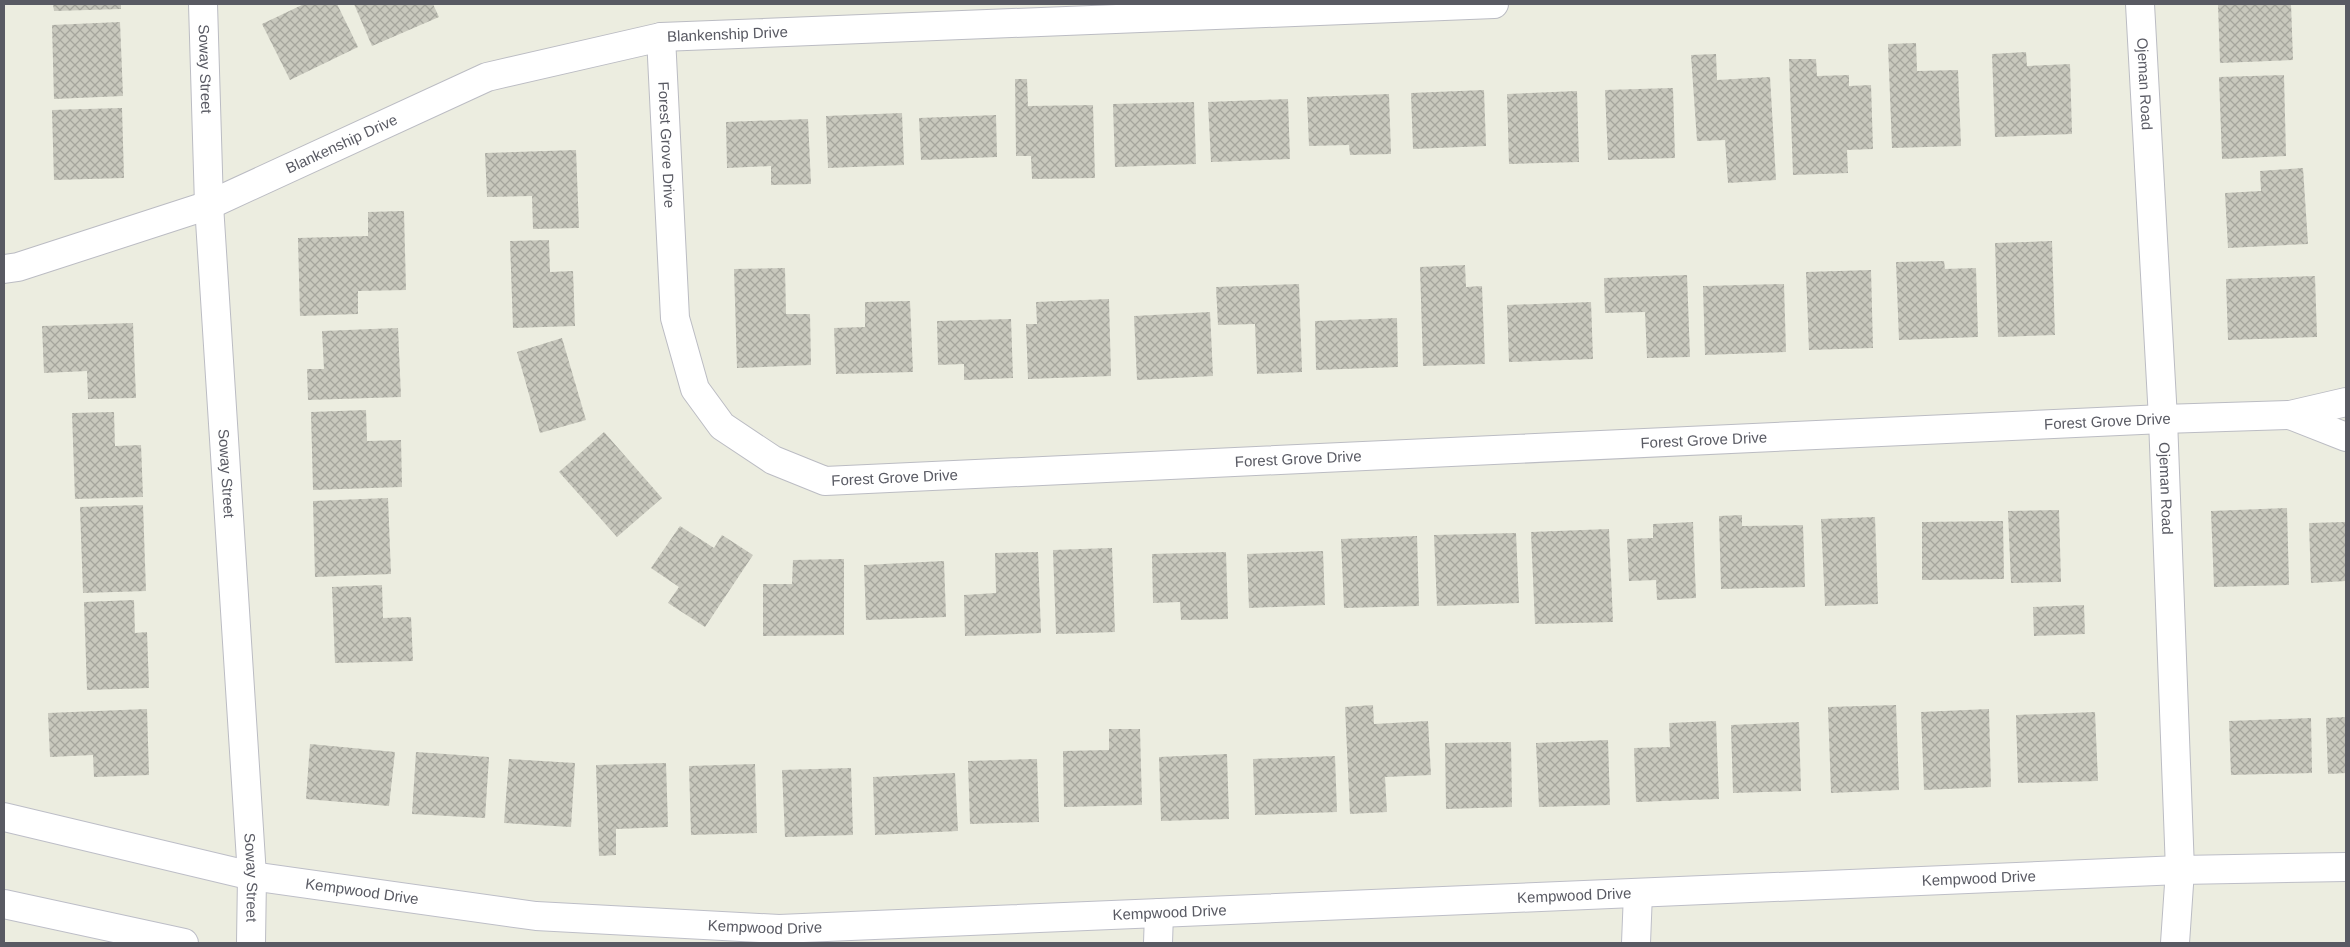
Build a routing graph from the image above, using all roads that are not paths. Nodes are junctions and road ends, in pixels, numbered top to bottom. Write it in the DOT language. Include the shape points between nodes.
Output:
graph roads {
  1 [pos="202,4"];
  2 [pos="1494,4"];
  3 [pos="2140,4"];
  4 [pos="660,37"];
  5 [pos="209,205"];
  6 [pos="4,269"];
  7 [pos="2346,402"];
  8 [pos="2290,415"];
  9 [pos="2163,419"];
  10 [pos="2346,437"];
  11 [pos="4,817"];
  12 [pos="2346,866"];
  13 [pos="2180,870"];
  14 [pos="252,876"];
  15 [pos="1638,893"];
  16 [pos="4,904"];
  17 [pos="1159,913"];
  18 [pos="698,934"];
  19 [pos="184,943"];
  20 [pos="251,943"];
  21 [pos="1158,943"];
  22 [pos="1636,943"];
  23 [pos="2175,943"];
  1 -- 5 [label="street, Soway Street"];
  2 -- 4 [label="street, Blankenship Drive"];
  3 -- 9 [label="street, Ojeman Road"];
  4 -- 5 [label="street, Blankenship Drive" via="487,77"];
  4 -- 9 [label="street, Forest Grove Drive" via="675,318 696,389 722,426 773,460 824,481"];
  5 -- 6 [label="street, Blankenship Drive"];
  5 -- 14 [label="street, Soway Street"];
  7 -- 8 [label="street, Forest Grove Drive"];
  8 -- 9 [label="street, Forest Grove Drive"];
  8 -- 10 [label="street, Forest Grove Drive"];
  9 -- 13 [label="street, Ojeman Road"];
  11 -- 14 [label="street, Kempwood Drive"];
  12 -- 13 [label="street, Kempwood Drive"];
  13 -- 15 [label="street, Kempwood Drive"];
  13 -- 23 [label="street, Ojeman Road"];
  14 -- 18 [label="street, Kempwood Drive" via="536,916"];
  14 -- 20 [label="street, Soway Street"];
  15 -- 17 [label="street, Kempwood Drive"];
  15 -- 22 [label="street"];
  16 -- 19 [label="street"];
  17 -- 18 [label="street, Kempwood Drive"];
  17 -- 21 [label="street"];
}
